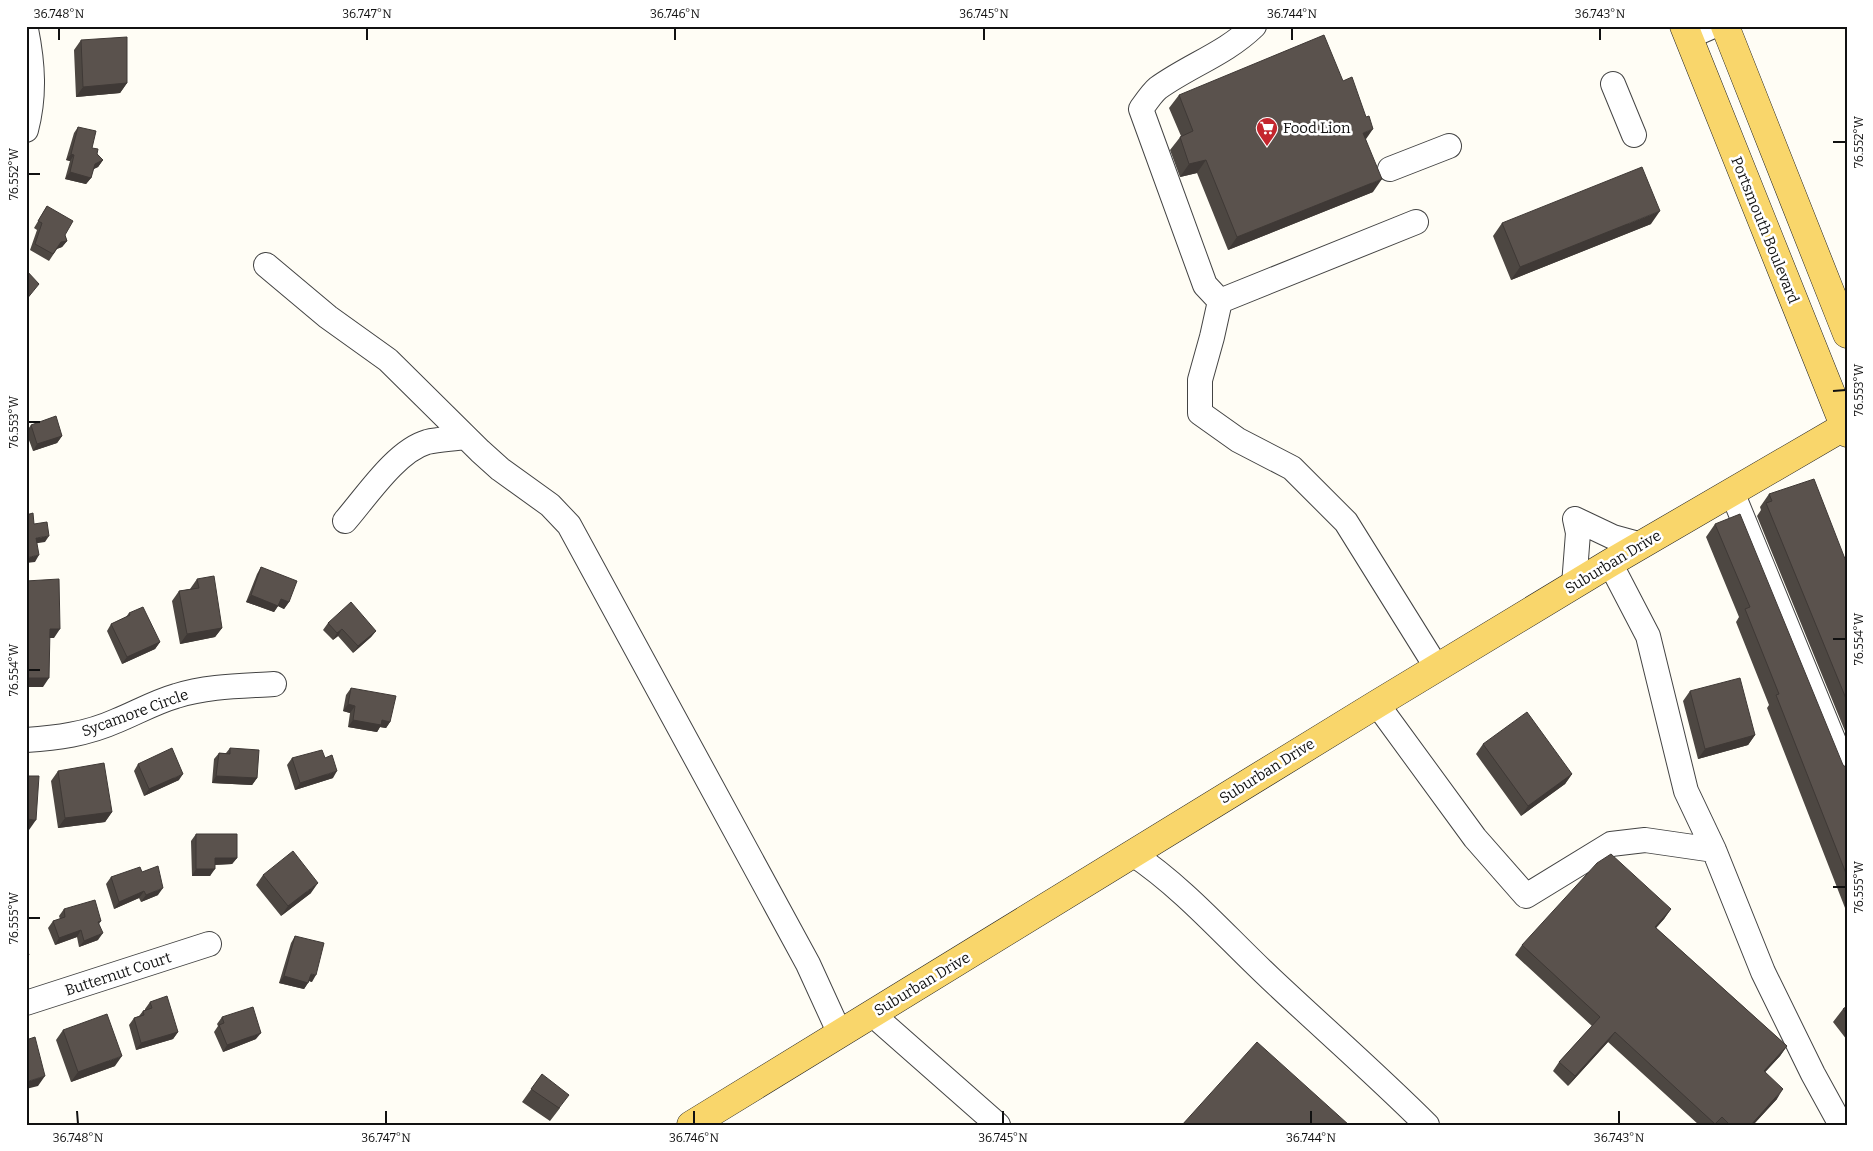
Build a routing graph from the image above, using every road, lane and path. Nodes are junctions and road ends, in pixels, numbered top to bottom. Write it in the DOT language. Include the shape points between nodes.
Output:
graph roads {
  1 [pos="1254,26"];
  2 [pos="1714,26"];
  3 [pos="1726,26"];
  4 [pos="26,29"];
  5 [pos="1686,32"];
  6 [pos="1613,84"];
  7 [pos="26,130"];
  8 [pos="1634,135"];
  9 [pos="1449,146"];
  10 [pos="1390,169"];
  11 [pos="1416,222"];
  12 [pos="266,265"];
  13 [pos="1220,300"];
  14 [pos="1847,334"];
  15 [pos="1846,428"];
  16 [pos="465,437"];
  17 [pos="1732,492"];
  18 [pos="345,521"];
  19 [pos="1642,544"];
  20 [pos="1610,564"];
  21 [pos="1574,585"];
  22 [pos="1437,668"];
  23 [pos="274,684"];
  24 [pos="1377,704"];
  25 [pos="26,740"];
  26 [pos="1847,773"];
  27 [pos="1714,850"];
  28 [pos="1133,854"];
  29 [pos="209,944"];
  30 [pos="26,1003"];
  31 [pos="872,1014"];
  32 [pos="840,1034"];
  33 [pos="691,1125"];
  34 [pos="998,1125"];
  35 [pos="1427,1125"];
  36 [pos="1841,1125"];
  1 -- 13 [label="street" via="1211,59 1157,88 1141,109 1204,285"];
  2 -- 5 [label="street"];
  3 -- 14 [label="main road"];
  4 -- 7 [label="street" via="33,89"];
  5 -- 15 [label="main road, Portsmouth Boulevard"];
  6 -- 8 [label="street"];
  9 -- 10 [label="street"];
  11 -- 13 [label="street"];
  12 -- 16 [label="street" via="328,317 388,360"];
  13 -- 22 [label="street" via="1200,380 1200,412 1238,440 1292,468 1346,522"];
  15 -- 17 [label="main road, Suburban Drive"];
  16 -- 18 [label="street" via="427,442 412,449 398,460"];
  16 -- 32 [label="street" via="500,469 550,504 569,525 808,964"];
  17 -- 19 [label="main road, Suburban Drive"];
  17 -- 26 [label="street"];
  19 -- 20 [label="main road, Suburban Drive"];
  19 -- 21 [label="street" via="1614,537 1575,519 1578,533"];
  20 -- 21 [label="main road, Suburban Drive"];
  20 -- 27 [label="street" via="1648,636 1686,791"];
  21 -- 22 [label="main road, Suburban Drive"];
  22 -- 24 [label="main road, Suburban Drive"];
  23 -- 25 [label="street, Sycamore Circle" via="210,688 145,707 82,733"];
  24 -- 27 [label="street" via="1475,838 1526,896 1610,844 1645,840"];
  24 -- 28 [label="main road, Suburban Drive"];
  27 -- 36 [label="street" via="1763,972"];
  28 -- 31 [label="main road, Suburban Drive"];
  28 -- 35 [label="street" via="1176,887"];
  29 -- 30 [label="street, Butternut Court"];
  31 -- 32 [label="main road, Suburban Drive"];
  31 -- 34 [label="street"];
  32 -- 33 [label="main road, Suburban Drive"];
}
